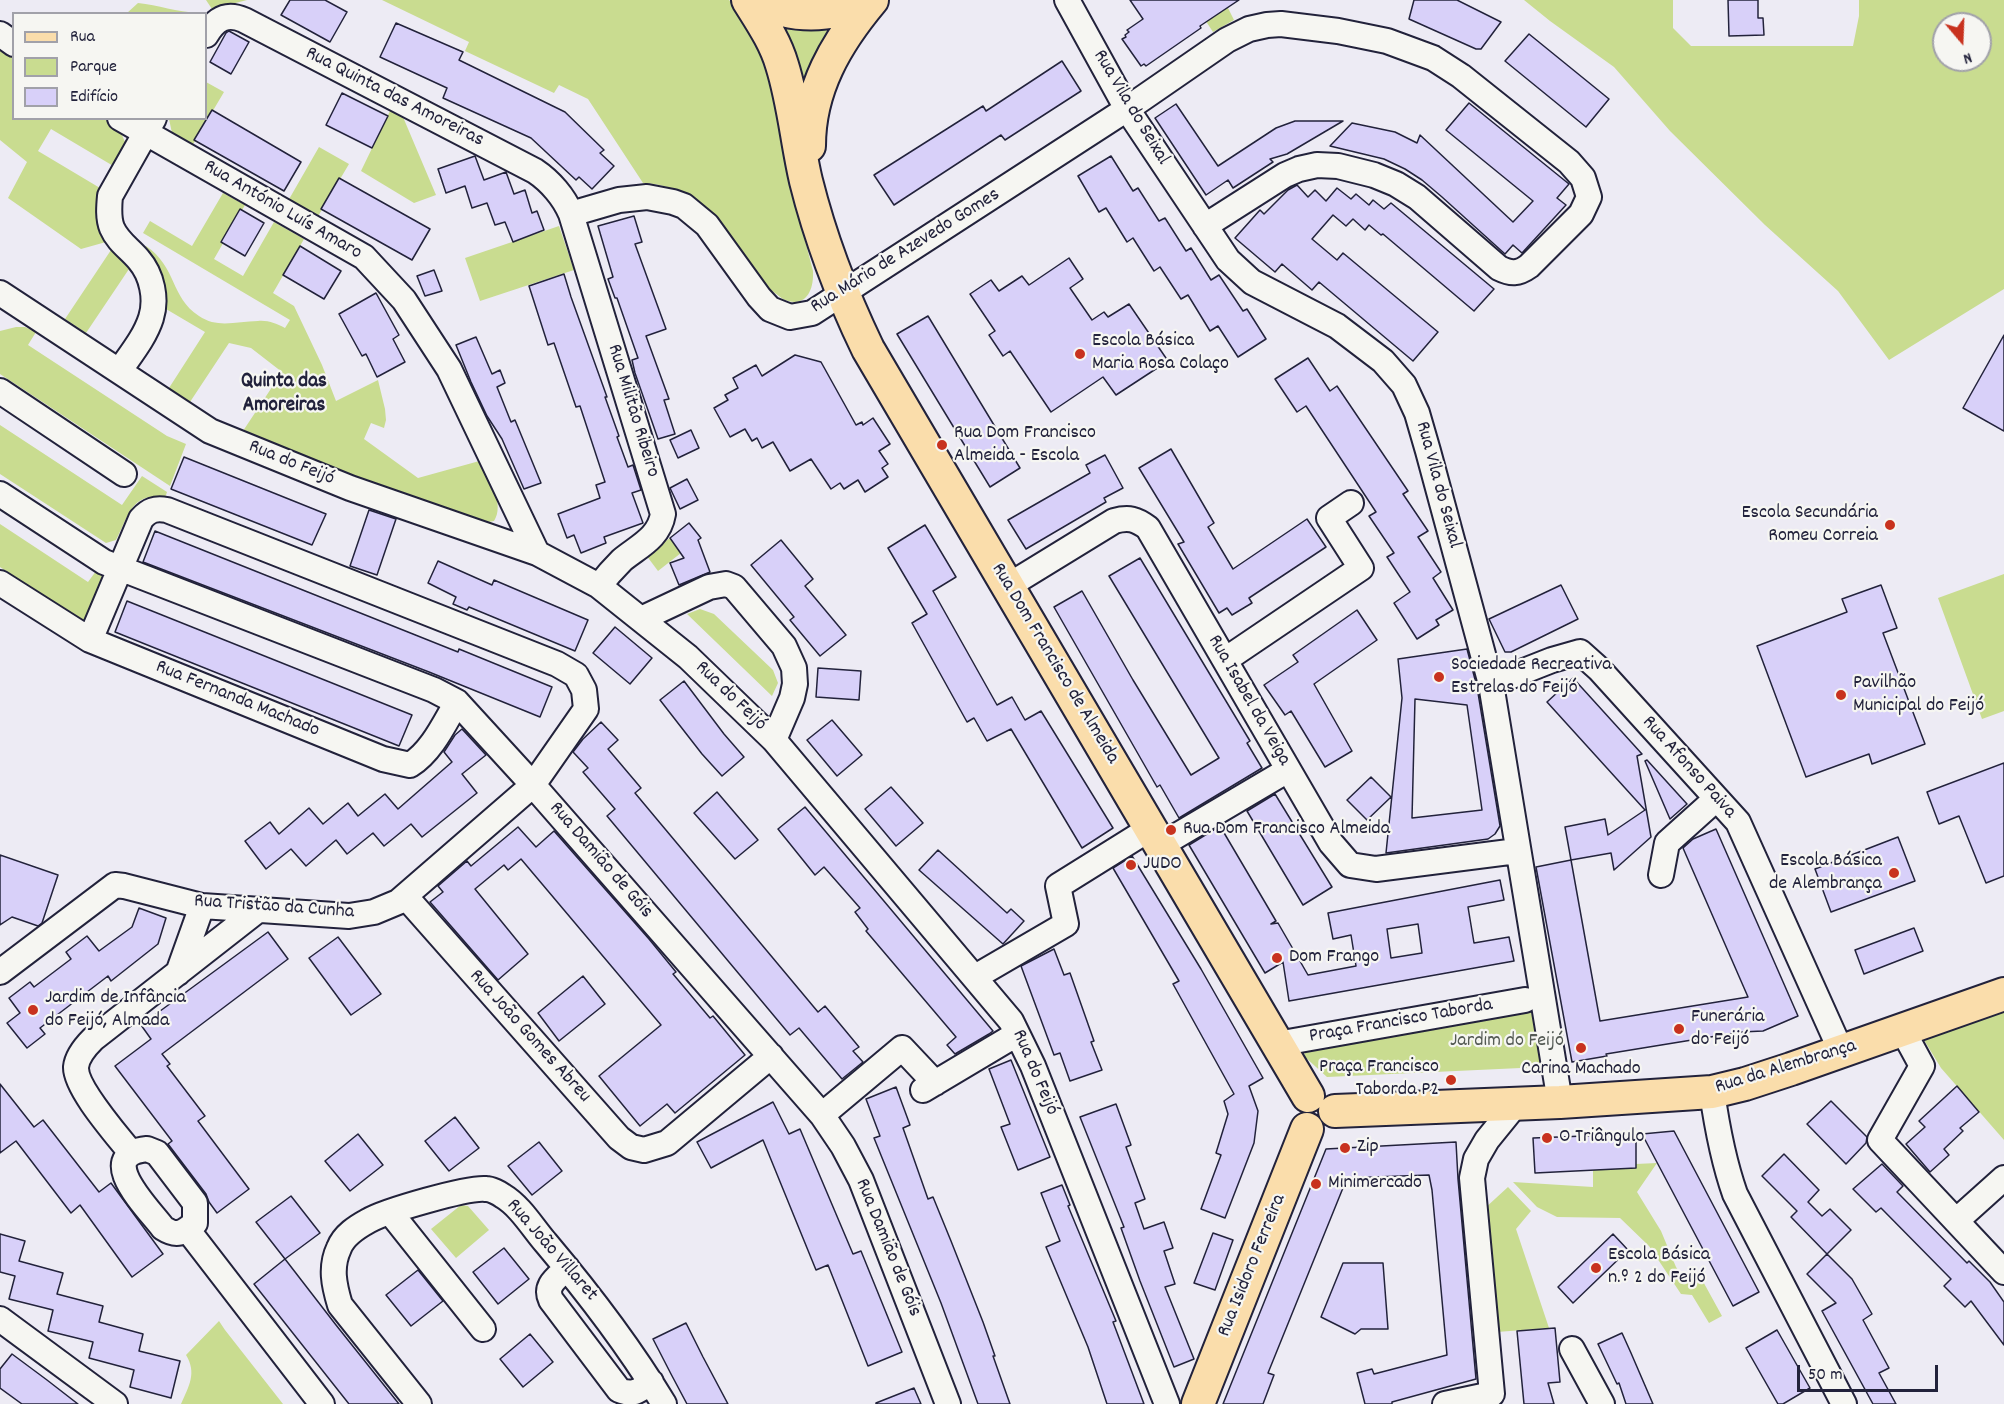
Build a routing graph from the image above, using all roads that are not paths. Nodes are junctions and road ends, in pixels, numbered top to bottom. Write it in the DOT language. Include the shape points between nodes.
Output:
graph roads {
  1 [pos="748,0"];
  2 [pos="758,0"];
  3 [pos="865,0"];
  4 [pos="872,0"];
  5 [pos="1066,0"];
  6 [pos="207,33"];
  7 [pos="1127,109"];
  8 [pos="128,120"];
  9 [pos="150,126"];
  10 [pos="571,214"];
  11 [pos="818,224"];
  12 [pos="1205,226"];
  13 [pos="0,293"];
  14 [pos="842,295"];
  15 [pos="120,370"];
  16 [pos="0,391"];
  17 [pos="124,474"];
  18 [pos="0,494"];
  19 [pos="1351,503"];
  20 [pos="537,553"];
  21 [pos="121,569"];
  22 [pos="0,583"];
  23 [pos="599,586"];
  24 [pos="1008,586"];
  25 [pos="641,619"];
  26 [pos="90,640"];
  27 [pos="1225,660"];
  28 [pos="1491,684"];
  29 [pos="457,702"];
  30 [pos="774,740"];
  31 [pos="1288,770"];
  32 [pos="533,785"];
  33 [pos="1716,799"];
  34 [pos="1156,836"];
  35 [pos="1517,851"];
  36 [pos="1661,875"];
  37 [pos="405,896"];
  38 [pos="202,906"];
  39 [pos="258,910"];
  40 [pos="0,972"];
  41 [pos="178,973"];
  42 [pos="975,977"];
  43 [pos="2004,994"];
  44 [pos="1525,1000"];
  45 [pos="1903,1031"];
  46 [pos="1017,1034"];
  47 [pos="1277,1044"];
  48 [pos="1841,1051"];
  49 [pos="771,1056"];
  50 [pos="1712,1092"];
  51 [pos="1308,1096"];
  52 [pos="1560,1102"];
  53 [pos="1517,1103"];
  54 [pos="1335,1111"];
  55 [pos="822,1115"];
  56 [pos="1307,1129"];
  57 [pos="131,1153"];
  58 [pos="2004,1178"];
  59 [pos="390,1212"];
  60 [pos="1956,1221"];
  61 [pos="188,1229"];
  62 [pos="567,1268"];
  63 [pos="2004,1272"];
  64 [pos="0,1319"];
  65 [pos="483,1329"];
  66 [pos="1572,1349"];
  67 [pos="651,1382"];
  68 [pos="115,1404"];
  69 [pos="322,1404"];
  70 [pos="419,1404"];
  71 [pos="664,1404"];
  72 [pos="948,1404"];
  73 [pos="1167,1404"];
  74 [pos="1198,1404"];
  75 [pos="1445,1404"];
  76 [pos="1602,1404"];
  77 [pos="1844,1404"];
  1 -- 11 [label="main road, Rua Dom Francisco de Almeida" via="782,64"];
  2 -- 3 [label="main road" via="804,14 838,11"];
  4 -- 11 [label="main road, Rua Dom Francisco de Almeida" via="837,46 813,103 809,160"];
  5 -- 7 [label="street, Rua Vila do Seixal"];
  6 -- 10 [label="street, Rua Quinta das Amoreiras" via="221,18 233,16 244,20 535,171 565,201"];
  7 -- 12 [label="street, Rua Vila do Seixal"];
  7 -- 12 [label="street, Rua Mário de Azevedo Gomes" via="1249,29 1281,24 1338,31 1387,41 1447,66 1577,169 1588,197 1581,214 1519,273 1499,268 1417,197 1396,184 1338,166 1317,165 1285,175"];
  7 -- 14 [label="street, Rua Mário de Azevedo Gomes"];
  8 -- 9 [label="street, Rua António Luís Amaro"];
  9 -- 15 [label="street" via="110,196 113,229 147,271 153,292 152,315"];
  9 -- 20 [label="street, Rua António Luís Amaro" via="364,257 404,300 448,369"];
  10 -- 14 [label="street, Rua Mário de Azevedo Gomes" via="634,198 673,202 692,211 707,225 770,309 784,315 804,316"];
  10 -- 23 [label="street, Rua Militão Ribeiro" via="663,514 657,532 622,560"];
  11 -- 14 [label="main road, Rua Dom Francisco de Almeida"];
  12 -- 28 [label="street, Rua Vila do Seixal" via="1228,260 1252,282 1337,326 1383,361 1404,385 1417,413"];
  13 -- 15 [label="street, Rua do Feijó"];
  14 -- 24 [label="main road, Rua Dom Francisco de Almeida" via="868,349"];
  15 -- 20 [label="street, Rua do Feijó" via="210,431 350,488"];
  16 -- 17 [label="street"];
  18 -- 21 [label="street, Rua Damião de Góis" via="104,562"];
  19 -- 27 [label="street" via="1329,518 1361,568"];
  20 -- 23 [label="street, Rua do Feijó"];
  21 -- 26 [label="street"];
  21 -- 29 [label="street, Rua Damião de Góis"];
  21 -- 32 [label="street, Rua Tristão da Cunha" via="141,519 147,512 166,510 557,664 576,675 584,690 586,709"];
  22 -- 26 [label="street, Rua Fernanda Machado"];
  23 -- 25 [label="street, Rua do Feijó"];
  24 -- 27 [label="street, Rua Isabel da Veiga" via="1114,521 1136,519 1148,528"];
  24 -- 34 [label="main road, Rua Dom Francisco de Almeida"];
  25 -- 30 [label="street, Rua do Feijó" via="688,657"];
  25 -- 30 [label="street" via="717,585 734,587 784,646 794,668 792,698"];
  26 -- 29 [label="street, Rua Fernanda Machado" via="383,759 410,765 432,744"];
  27 -- 31 [label="street, Rua Isabel da Veiga"];
  28 -- 33 [label="street, Rua Afonso Paiva" via="1580,652"];
  28 -- 35 [label="street, Rua Vila do Seixal"];
  29 -- 32 [label="street, Rua Damião de Góis"];
  30 -- 42 [label="street, Rua do Feijó"];
  31 -- 34 [label="street"];
  31 -- 35 [label="street, Rua Isabel da Veiga" via="1331,843 1350,865 1376,869"];
  32 -- 37 [label="street, Rua Tristão da Cunha"];
  32 -- 49 [label="street, Rua Damião de Góis"];
  33 -- 36 [label="street" via="1667,843"];
  33 -- 48 [label="street, Rua Afonso Paiva" via="1738,822"];
  34 -- 42 [label="street" via="1058,886 1066,924"];
  34 -- 47 [label="main road, Rua Dom Francisco de Almeida"];
  35 -- 52 [label="street, Rua Vila do Seixal"];
  37 -- 39 [label="street, Rua Tristão da Cunha" via="374,912 350,916"];
  37 -- 49 [label="street, Rua João Gomes Abreu" via="631,1147 644,1150 667,1143"];
  38 -- 39 [label="street, Rua Tristão da Cunha"];
  38 -- 40 [label="street, Rua Tristão da Cunha" via="115,885"];
  38 -- 41 [label="street"];
  39 -- 41 [label="street"];
  41 -- 57 [label="street" via="93,1039 76,1065 84,1090"];
  42 -- 46 [label="street, Rua do Feijó"];
  43 -- 45 [label="main road, Rua da Alembrança"];
  44 -- 47 [label="street, Praça Francisco Taborda"];
  45 -- 48 [label="main road, Rua da Alembrança"];
  45 -- 60 [label="street" via="1922,1066 1880,1140"];
  46 -- 55 [label="street" via="928,1087 902,1048"];
  46 -- 73 [label="street, Rua do Feijó"];
  47 -- 51 [label="main road, Rua Dom Francisco de Almeida"];
  48 -- 50 [label="main road, Rua da Alembrança"];
  49 -- 55 [label="street, Rua Damião de Góis"];
  50 -- 52 [label="main road, Rua da Alembrança"];
  50 -- 77 [label="street" via="1725,1167 1735,1194"];
  51 -- 54 [label="main road" via="1328,1098"];
  51 -- 56 [label="main road" via="1298,1112"];
  52 -- 53 [label="main road"];
  53 -- 54 [label="main road"];
  53 -- 75 [label="street" via="1487,1140 1476,1159 1472,1178 1492,1394"];
  54 -- 56 [label="main road" via="1332,1124 1326,1128"];
  55 -- 72 [label="street, Rua Damião de Góis" via="861,1180"];
  56 -- 74 [label="main road, Rua Isidoro Ferreira"];
  57 -- 61 [label="street" via="122,1167 125,1178 163,1228 182,1233"];
  57 -- 61 [label="street" via="147,1149 157,1153 195,1203 195,1223"];
  58 -- 60 [label="street"];
  59 -- 62 [label="street, Rua João Villaret" via="470,1189 488,1189 516,1207"];
  59 -- 65 [label="street"];
  59 -- 70 [label="street, Rua João Villaret" via="349,1233 339,1246 333,1264 334,1285 340,1305"];
  60 -- 63 [label="street"];
  61 -- 69 [label="street"];
  62 -- 67 [label="street, Rua João Villaret"];
  62 -- 67 [label="street" via="549,1286 551,1300 619,1390 636,1393"];
  64 -- 68 [label="street"];
  66 -- 76 [label="street"];
  67 -- 71 [label="street, Rua João Villaret"];
}
